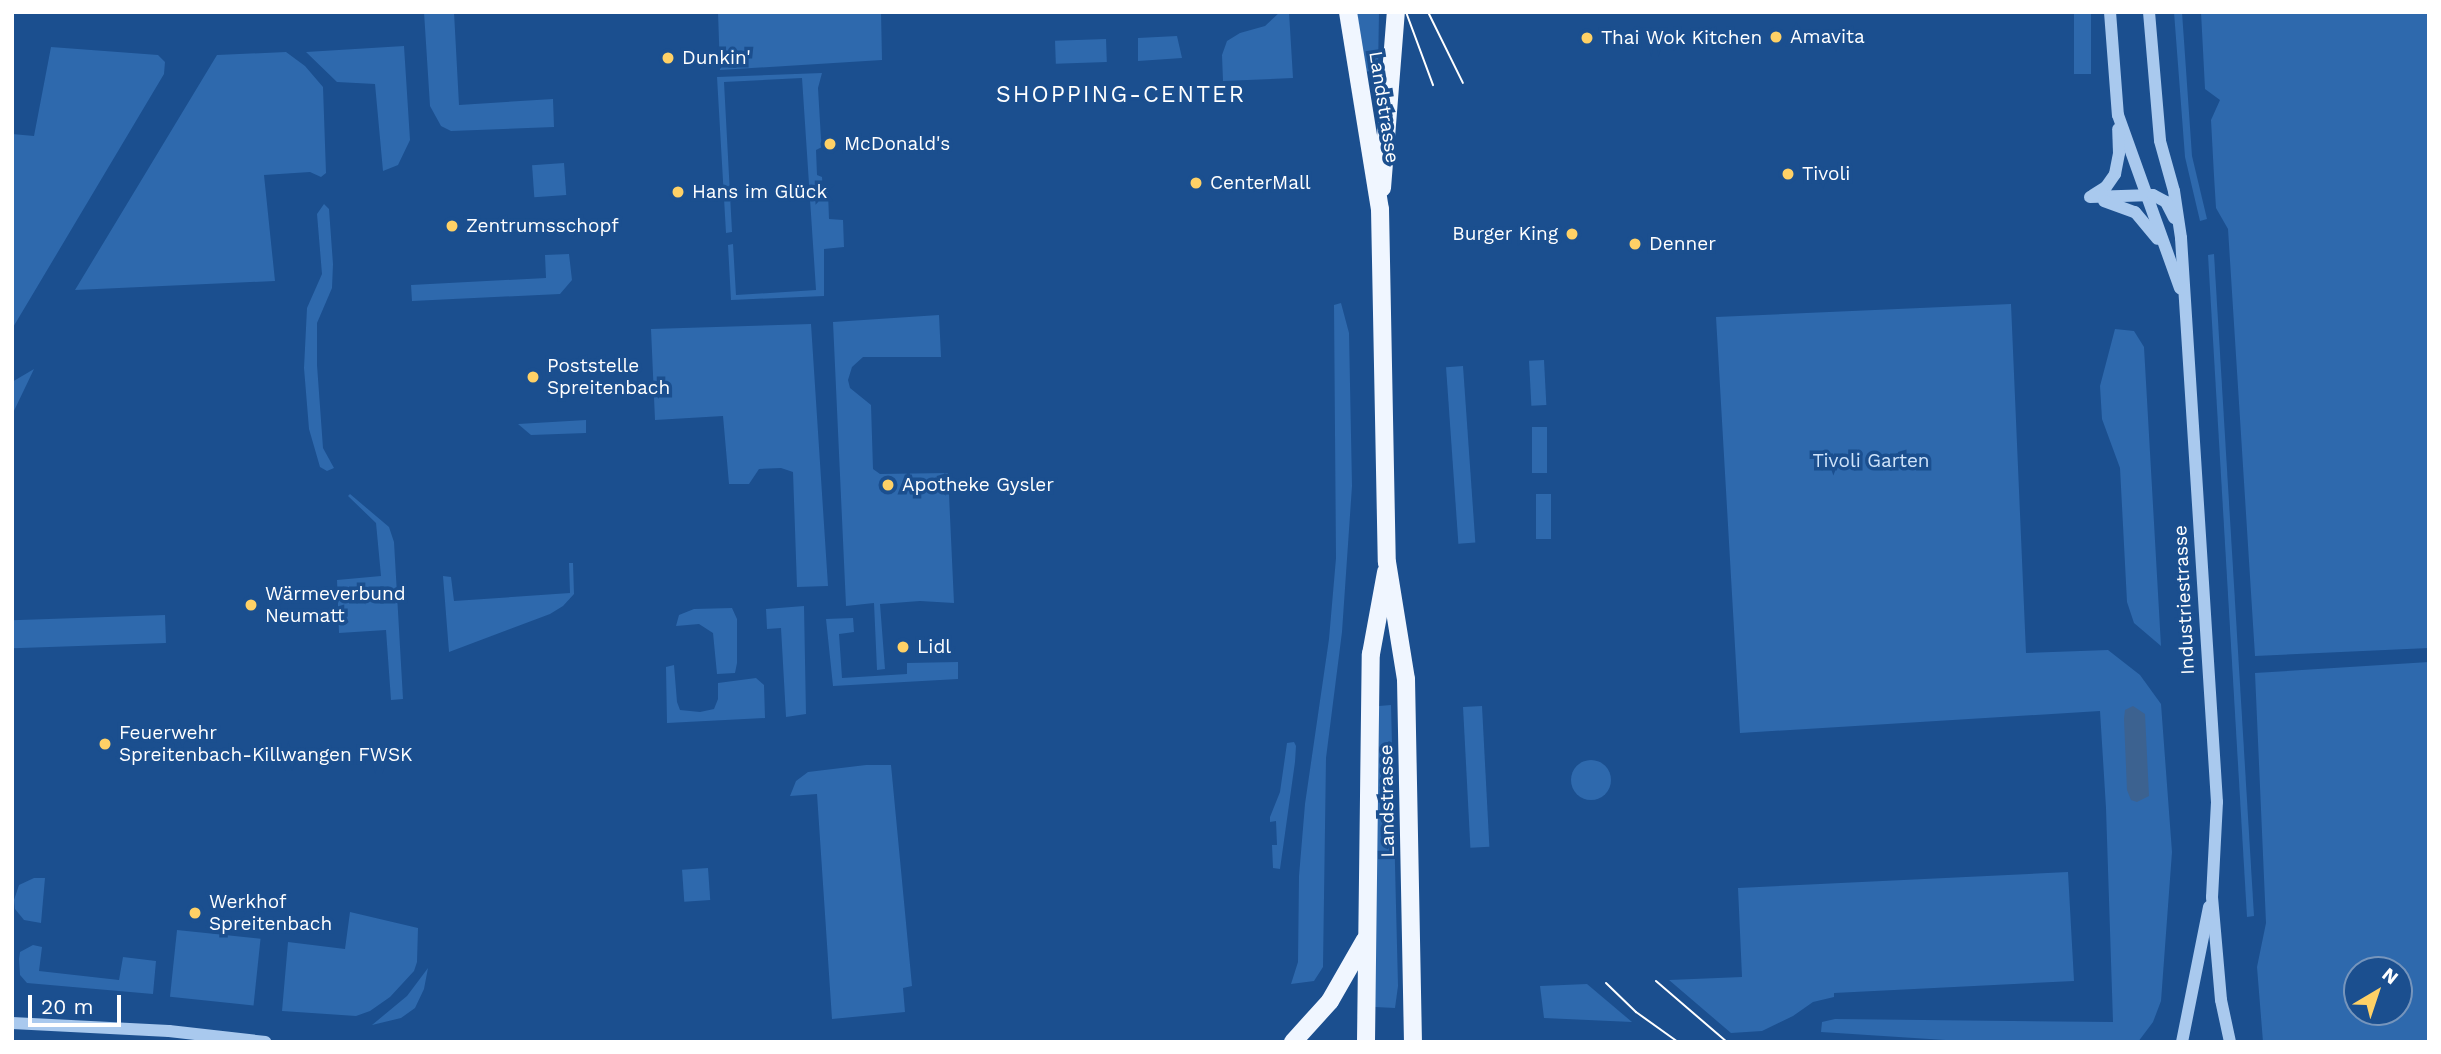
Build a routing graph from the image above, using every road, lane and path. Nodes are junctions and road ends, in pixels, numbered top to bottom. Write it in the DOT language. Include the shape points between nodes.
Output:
graph roads {
  1 [pos="1348,12"];
  2 [pos="1396,12"];
  3 [pos="2110,12"];
  4 [pos="2149,12"];
  5 [pos="2118,115"];
  6 [pos="2166,170"];
  7 [pos="2147,195"];
  8 [pos="2090,197"];
  9 [pos="1380,209"];
  10 [pos="2181,238"];
  11 [pos="2168,254"];
  12 [pos="2185,302"];
  13 [pos="1387,562"];
  14 [pos="2212,897"];
  15 [pos="1365,940"];
  16 [pos="12,1023"];
  17 [pos="265,1042"];
  18 [pos="1293,1042"];
  19 [pos="1366,1042"];
  20 [pos="1413,1042"];
  21 [pos="2182,1042"];
  22 [pos="2230,1042"];
  1 -- 9 [label="main road, Landstrasse"];
  2 -- 9 [label="main road, Landstrasse"];
  3 -- 5 [label="street, Industriestrasse"];
  4 -- 6 [label="street, Industriestrasse" via="2157,120"];
  5 -- 7 [label="street, Industriestrasse"];
  5 -- 8 [label="street" via="2115,174"];
  6 -- 7 [label="street" via="2158,187"];
  6 -- 10 [label="street, Industriestrasse"];
  7 -- 8 [label="street"];
  7 -- 10 [label="street" via="2166,202"];
  7 -- 11 [label="street, Industriestrasse"];
  8 -- 11 [label="street" via="2135,212"];
  9 -- 13 [label="main road, Landstrasse"];
  10 -- 12 [label="street, Industriestrasse"];
  11 -- 12 [label="street, Industriestrasse"];
  12 -- 14 [label="street, Industriestrasse" via="2217,802"];
  13 -- 15 [label="main road, Landstrasse" via="1371,654"];
  13 -- 20 [label="main road, Landstrasse" via="1406,679"];
  14 -- 21 [label="street, Industriestrasse"];
  14 -- 22 [label="street, Industriestrasse" via="2221,1000"];
  15 -- 18 [label="main road" via="1330,1000"];
  15 -- 19 [label="main road, Landstrasse"];
  16 -- 17 [label="street" via="169,1031"];
}
